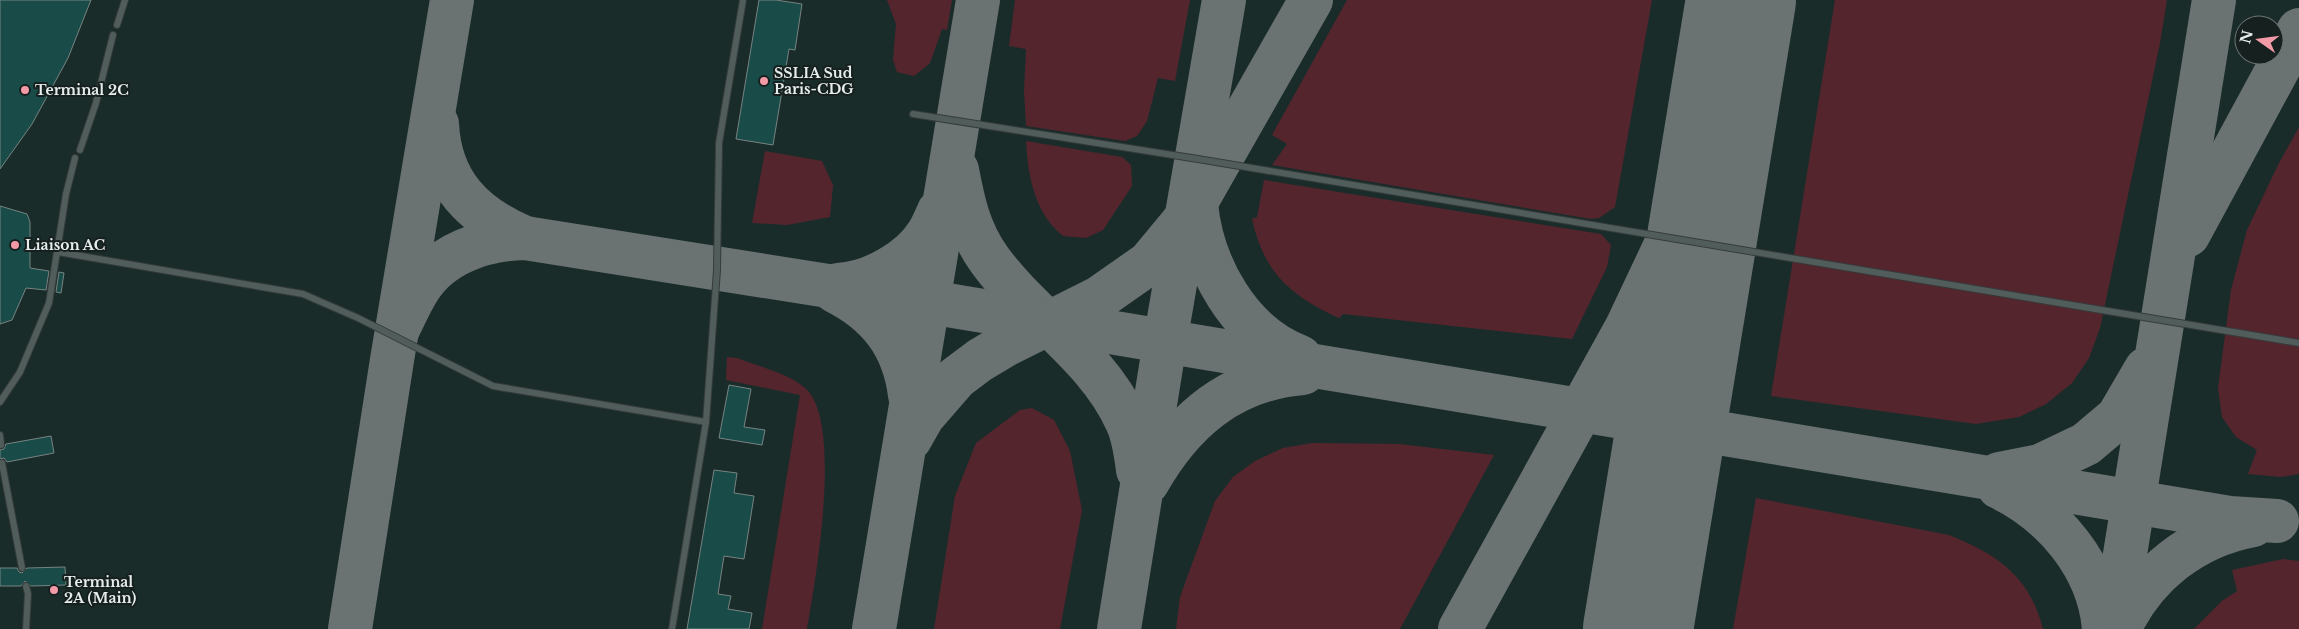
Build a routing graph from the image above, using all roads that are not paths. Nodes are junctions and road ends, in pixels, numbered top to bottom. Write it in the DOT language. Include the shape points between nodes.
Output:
graph roads {
  1 [pos="125,0"];
  2 [pos="743,0"];
  3 [pos="117,25"];
  4 [pos="113,35"];
  5 [pos="912,114"];
  6 [pos="80,150"];
  7 [pos="76,158"];
  8 [pos="58,252"];
  9 [pos="2299,343"];
  10 [pos="0,402"];
  11 [pos="706,422"];
  12 [pos="0,435"];
  13 [pos="0,445"];
  14 [pos="2,463"];
  15 [pos="22,568"];
  16 [pos="26,586"];
  17 [pos="26,629"];
  18 [pos="672,629"];
  1 -- 3 [label="lane"];
  2 -- 11 [label="lane" via="719,143 718,270"];
  4 -- 6 [label="lane"];
  5 -- 9 [label="lane"];
  7 -- 8 [label="lane" via="66,194"];
  8 -- 10 [label="lane" via="49,303 20,372"];
  8 -- 11 [label="lane" via="303,294 493,386"];
  11 -- 18 [label="lane"];
  12 -- 13 [label="lane"];
  14 -- 15 [label="lane"];
  16 -- 17 [label="lane"];
}
